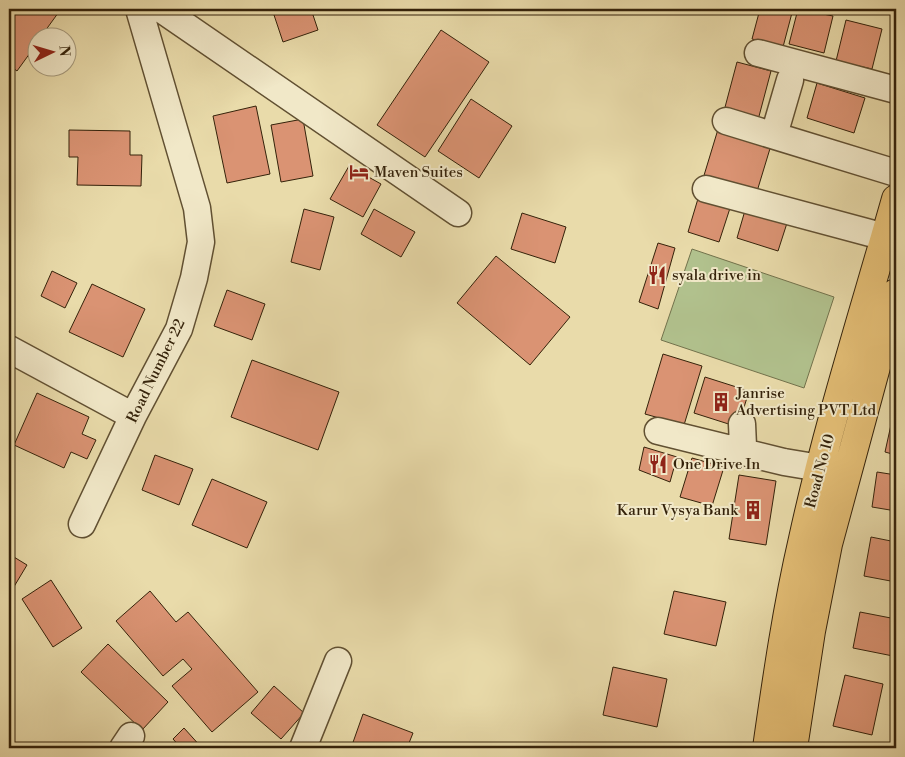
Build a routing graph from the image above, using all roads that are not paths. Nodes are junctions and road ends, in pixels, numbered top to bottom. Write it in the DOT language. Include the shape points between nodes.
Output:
graph roads {
  1 [pos="139,9"];
  2 [pos="161,9"];
  3 [pos="758,53"];
  4 [pos="790,80"];
  5 [pos="896,90"];
  6 [pos="726,121"];
  7 [pos="774,135"];
  8 [pos="896,172"];
  9 [pos="706,189"];
  10 [pos="896,199"];
  11 [pos="458,212"];
  12 [pos="885,237"];
  13 [pos="896,293"];
  14 [pos="9,349"];
  15 [pos="134,416"];
  16 [pos="742,424"];
  17 [pos="658,430"];
  18 [pos="748,453"];
  19 [pos="820,468"];
  20 [pos="82,524"];
  21 [pos="338,662"];
  22 [pos="303,748"];
  23 [pos="767,748"];
  24 [pos="793,748"];
  1 -- 15 [label="street, Road Number 22" via="197,208 201,242 179,329"];
  2 -- 11 [label="street"];
  3 -- 5 [label="street"];
  4 -- 7 [label="street"];
  6 -- 7 [label="street"];
  7 -- 8 [label="street"];
  9 -- 12 [label="street"];
  10 -- 12 [label="main road, Road No 10"];
  12 -- 19 [label="main road, Road No 10"];
  13 -- 24 [label="main road, Road No 10" via="828,544"];
  14 -- 15 [label="street"];
  15 -- 20 [label="street, Road Number 22"];
  16 -- 18 [label="street" via="743,446"];
  17 -- 18 [label="street"];
  18 -- 19 [label="street"];
  19 -- 23 [label="main road, Road No 10" via="785,626"];
  21 -- 22 [label="street"];
}
